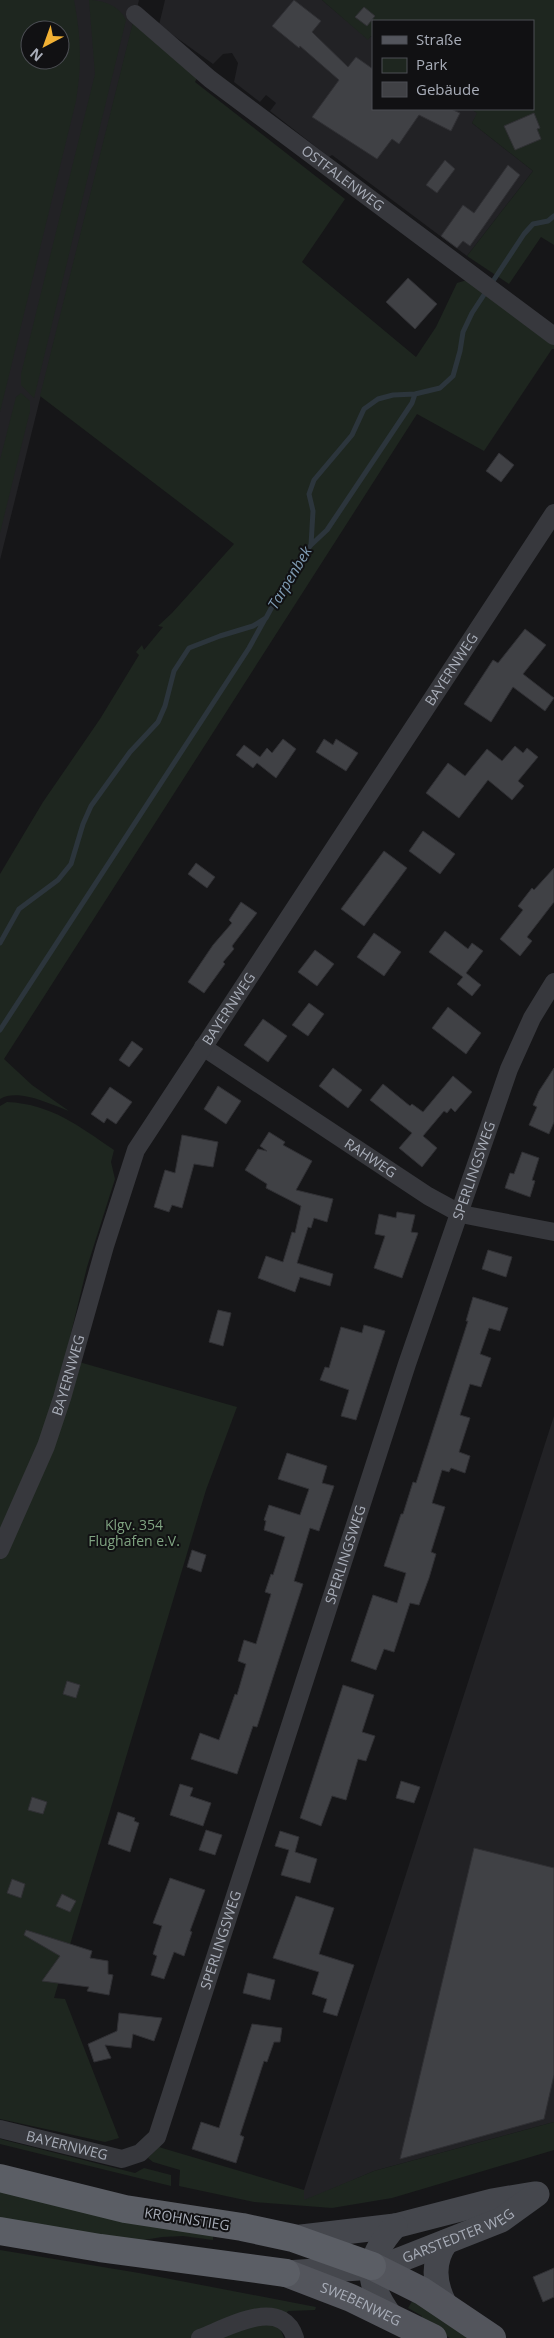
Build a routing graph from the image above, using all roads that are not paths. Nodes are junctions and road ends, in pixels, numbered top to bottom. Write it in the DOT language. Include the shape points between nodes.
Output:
graph roads {
  1 [pos="135,14"];
  2 [pos="554,336"];
  3 [pos="554,514"];
  4 [pos="554,982"];
  5 [pos="203,1047"];
  6 [pos="461,1214"];
  7 [pos="554,1232"];
  8 [pos="0,1550"];
  9 [pos="0,2129"];
  10 [pos="157,2136"];
  11 [pos="0,2178"];
  12 [pos="546,2191"];
  13 [pos="395,2226"];
  14 [pos="0,2231"];
  15 [pos="293,2238"];
  16 [pos="446,2242"];
  17 [pos="372,2266"];
  18 [pos="286,2273"];
  19 [pos="445,2305"];
  20 [pos="391,2317"];
  21 [pos="200,2338"];
  22 [pos="295,2338"];
  23 [pos="433,2338"];
  24 [pos="492,2338"];
  1 -- 2 [label="street, OSTFALENWEG" via="210,79"];
  3 -- 5 [label="street, BAYERNWEG"];
  4 -- 6 [label="street, SPERLINGSWEG" via="532,1018 509,1070"];
  5 -- 6 [label="street, RAHWEG" via="428,1196"];
  5 -- 8 [label="street, BAYERNWEG" via="132,1158 46,1446"];
  6 -- 7 [label="street, RAHWEG"];
  6 -- 10 [label="street, SPERLINGSWEG" via="408,1364"];
  9 -- 10 [label="street, BAYERNWEG" via="122,2159 140,2153"];
  11 -- 15 [label="highway, KROHNSTIEG" via="125,2209"];
  12 -- 13 [label="main road, GARSTEDTER WEG"];
  12 -- 16 [label="main road, GARSTEDTER WEG" via="501,2220"];
  13 -- 15 [label="main road, GARSTEDTER WEG"];
  13 -- 17 [label="main road" via="379,2245"];
  14 -- 18 [label="highway"];
  15 -- 17 [label="highway, KROHNSTIEG"];
  16 -- 17 [label="main road, GARSTEDTER WEG" via="397,2261"];
  16 -- 19 [label="main road" via="438,2256 436,2272"];
  17 -- 18 [label="main road, GARSTEDTER WEG"];
  17 -- 19 [label="main road"];
  17 -- 20 [label="main road" via="373,2286"];
  18 -- 20 [label="main road, SWEBENWEG"];
  19 -- 24 [label="main road"];
  20 -- 23 [label="main road, SWEBENWEG"];
  21 -- 22 [label="street" via="256,2316 284,2320"];
}
